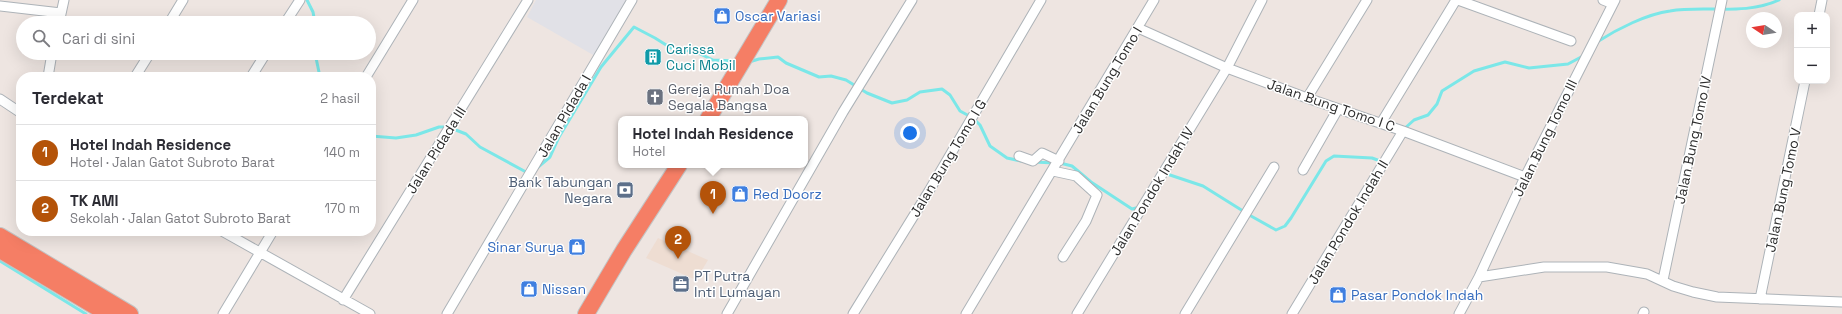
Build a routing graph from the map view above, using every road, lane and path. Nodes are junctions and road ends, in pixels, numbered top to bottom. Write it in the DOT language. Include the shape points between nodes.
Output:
graph roads {
  1 [pos="64,0"];
  2 [pos="183,0"];
  3 [pos="300,0"];
  4 [pos="413,0"];
  5 [pos="528,0"];
  6 [pos="632,0"];
  7 [pos="780,0"];
  8 [pos="912,0"];
  9 [pos="1041,0"];
  10 [pos="1154,0"];
  11 [pos="1262,0"];
  12 [pos="1367,0"];
  13 [pos="1457,0"];
  14 [pos="1603,0"];
  15 [pos="1722,0"];
  16 [pos="1822,0"];
  17 [pos="1614,2"];
  18 [pos="0,6"];
  19 [pos="1820,12"];
  20 [pos="61,13"];
  21 [pos="60,16"];
  22 [pos="173,16"];
  23 [pos="290,16"];
  24 [pos="1138,28"];
  25 [pos="1571,41"];
  26 [pos="51,60"];
  27 [pos="146,60"];
  28 [pos="262,60"];
  29 [pos="1227,68"];
  30 [pos="49,72"];
  31 [pos="138,72"];
  32 [pos="254,72"];
  33 [pos="369,72"];
  34 [pos="1805,84"];
  35 [pos="1307,98"];
  36 [pos="0,99"];
  37 [pos="1338,108"];
  38 [pos="16,110"];
  39 [pos="710,116"];
  40 [pos="1381,123"];
  41 [pos="1403,131"];
  42 [pos="1019,156"];
  43 [pos="1059,161"];
  44 [pos="1274,167"];
  45 [pos="677,168"];
  46 [pos="1303,170"];
  47 [pos="1053,171"];
  48 [pos="1525,177"];
  49 [pos="0,236"];
  50 [pos="231,236"];
  51 [pos="270,236"];
  52 [pos="0,250"];
  53 [pos="260,253"];
  54 [pos="1063,257"];
  55 [pos="1479,277"];
  56 [pos="1663,280"];
  57 [pos="1760,298"];
  58 [pos="343,300"];
  59 [pos="1842,302"];
  60 [pos="108,314"];
  61 [pos="130,314"];
  62 [pos="223,314"];
  63 [pos="370,314"];
  64 [pos="447,314"];
  65 [pos="586,314"];
  66 [pos="727,314"];
  67 [pos="853,314"];
  68 [pos="966,314"];
  69 [pos="1077,314"];
  70 [pos="1185,314"];
  71 [pos="1292,314"];
  72 [pos="1459,314"];
  1 -- 20 [label="street"];
  2 -- 22 [label="street"];
  3 -- 23 [label="street"];
  4 -- 33 [label="street"];
  5 -- 58 [label="street, Jalan Pidada III"];
  6 -- 64 [label="street, Jalan Pidada I"];
  7 -- 39 [label="highway"];
  8 -- 66 [label="street" via="843,112"];
  9 -- 67 [label="street, Jalan Bung Tomo I G"];
  10 -- 24 [label="street, Jalan Bung Tomo I"];
  11 -- 29 [label="street, Jalan Pondok Indah IV"];
  12 -- 35 [label="street"];
  13 -- 25 [label="street"];
  13 -- 40 [label="street"];
  14 -- 17 [label="street"];
  15 -- 56 [label="street, Jalan Bung Tomo IV"];
  16 -- 19 [label="street"];
  17 -- 48 [label="street, Jalan Bung Tomo III"];
  18 -- 20 [label="street"];
  20 -- 21 [label="street"];
  24 -- 29 [label="street, Jalan Bung Tomo I C"];
  24 -- 43 [label="street, Jalan Bung Tomo I"];
  26 -- 30 [label="street"];
  27 -- 31 [label="street"];
  28 -- 32 [label="street"];
  29 -- 35 [label="street, Jalan Bung Tomo I C"];
  29 -- 69 [label="street, Jalan Pondok Indah IV"];
  34 -- 57 [label="street, Jalan Bung Tomo V"];
  35 -- 37 [label="street, Jalan Bung Tomo I C"];
  36 -- 38 [label="street"];
  37 -- 40 [label="street, Jalan Bung Tomo I C"];
  37 -- 46 [label="street"];
  40 -- 41 [label="street, Jalan Bung Tomo I C"];
  41 -- 48 [label="street, Jalan Bung Tomo I C"];
  41 -- 71 [label="street, Jalan Pondok Indah II"];
  42 -- 43 [label="street" via="1033,161 1042,153"];
  43 -- 47 [label="street, Jalan Bung Tomo I"];
  44 -- 70 [label="street"];
  45 -- 65 [label="highway"];
  47 -- 54 [label="street" via="1076,176 1097,195 1086,221"];
  47 -- 68 [label="street, Jalan Bung Tomo I"];
  48 -- 55 [label="street, Jalan Bung Tomo III"];
  49 -- 61 [label="highway"];
  50 -- 53 [label="street"];
  51 -- 53 [label="street"];
  52 -- 60 [label="highway"];
  53 -- 58 [label="street"];
  53 -- 62 [label="street"];
  55 -- 56 [label="street" via="1544,267 1577,266 1630,270"];
  55 -- 72 [label="street, Jalan Bung Tomo III"];
  56 -- 57 [label="street" via="1673,286 1705,295"];
  57 -- 59 [label="street"];
  58 -- 63 [label="street"];
}
